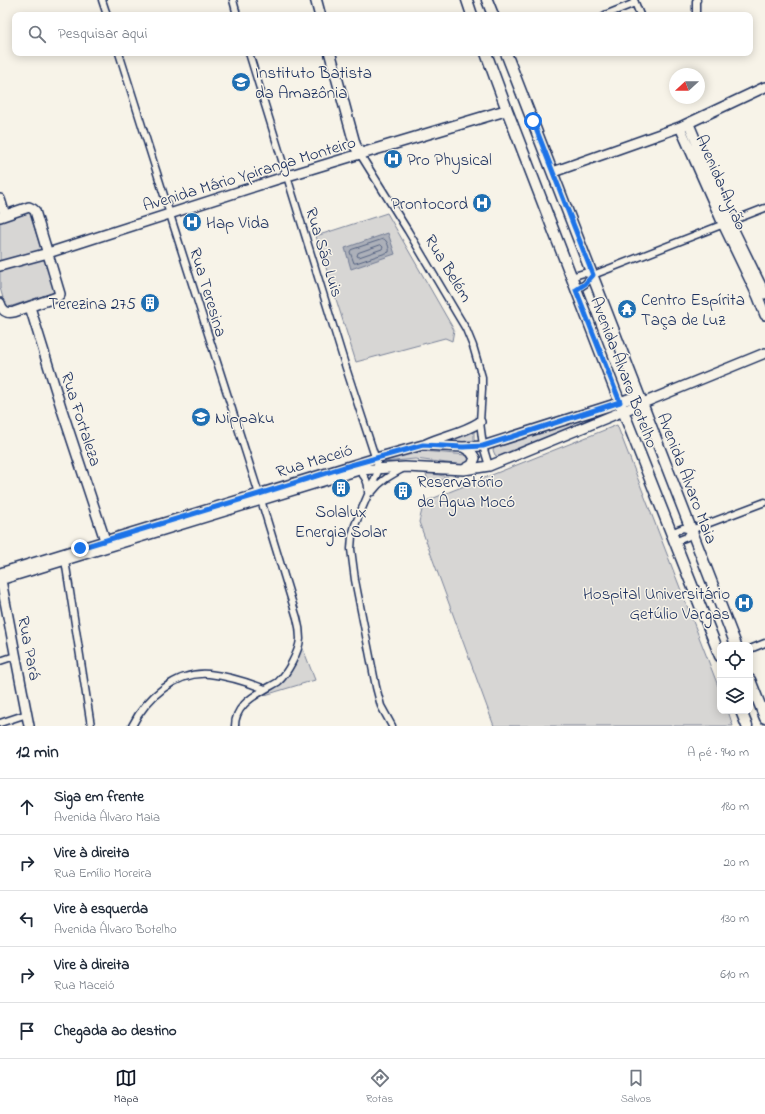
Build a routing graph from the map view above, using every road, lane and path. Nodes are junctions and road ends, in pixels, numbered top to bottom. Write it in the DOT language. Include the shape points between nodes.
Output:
graph roads {
  1 [pos="102,0"];
  2 [pos="233,0"];
  3 [pos="316,0"];
  4 [pos="467,0"];
  5 [pos="487,0"];
  6 [pos="698,0"];
  7 [pos="635,1"];
  8 [pos="106,12"];
  9 [pos="236,12"];
  10 [pos="319,12"];
  11 [pos="471,12"];
  12 [pos="492,12"];
  13 [pos="611,12"];
  14 [pos="639,12"];
  15 [pos="696,12"];
  16 [pos="120,56"];
  17 [pos="250,56"];
  18 [pos="331,56"];
  19 [pos="487,56"];
  20 [pos="510,56"];
  21 [pos="765,87"];
  22 [pos="507,110"];
  23 [pos="685,126"];
  24 [pos="360,154"];
  25 [pos="553,172"];
  26 [pos="287,176"];
  27 [pos="0,199"];
  28 [pos="765,208"];
  29 [pos="170,214"];
  30 [pos="2,216"];
  31 [pos="726,223"];
  32 [pos="48,253"];
  33 [pos="0,266"];
  34 [pos="593,275"];
  35 [pos="571,277"];
  36 [pos="576,290"];
  37 [pos="763,295"];
  38 [pos="0,303"];
  39 [pos="30,307"];
  40 [pos="765,315"];
  41 [pos="765,353"];
  42 [pos="641,399"];
  43 [pos="621,407"];
  44 [pos="480,422"];
  45 [pos="423,445"];
  46 [pos="483,446"];
  47 [pos="463,447"];
  48 [pos="376,458"];
  49 [pos="489,466"];
  50 [pos="405,467"];
  51 [pos="379,468"];
  52 [pos="359,470"];
  53 [pos="464,470"];
  54 [pos="260,497"];
  55 [pos="367,498"];
  56 [pos="765,502"];
  57 [pos="691,530"];
  58 [pos="672,537"];
  59 [pos="105,540"];
  60 [pos="65,560"];
  61 [pos="0,577"];
  62 [pos="735,642"];
  63 [pos="765,643"];
  64 [pos="717,647"];
  65 [pos="753,648"];
  66 [pos="16,656"];
  67 [pos="0,661"];
  68 [pos="753,688"];
  69 [pos="265,689"];
  70 [pos="27,714"];
  71 [pos="742,714"];
  72 [pos="765,718"];
  73 [pos="0,723"];
  74 [pos="29,726"];
  75 [pos="91,726"];
  76 [pos="132,726"];
  77 [pos="235,726"];
  78 [pos="392,726"];
  79 [pos="747,726"];
  1 -- 8 [label="street"];
  2 -- 9 [label="street"];
  3 -- 10 [label="main road"];
  4 -- 11 [label="main road"];
  5 -- 12 [label="main road"];
  6 -- 15 [label="street"];
  7 -- 13 [label="street"];
  7 -- 14 [label="street"];
  16 -- 29 [label="street, Rua Teresina"];
  17 -- 26 [label="street, Rua São Luis"];
  18 -- 24 [label="main road, Rua Belém" via="355,145"];
  19 -- 22 [label="main road, Avenida Álvaro Botelho"];
  20 -- 25 [label="main road, Avenida Álvaro Maia"];
  21 -- 23 [label="main road"];
  22 -- 24 [label="main road, Avenida Mário Ypiranga Monteiro"];
  22 -- 35 [label="main road, Avenida Álvaro Botelho"];
  23 -- 25 [label="main road"];
  23 -- 31 [label="main road, Avenida Ayrão"];
  24 -- 26 [label="main road, Avenida Mário Ypiranga Monteiro"];
  24 -- 44 [label="street, Rua Belém" via="466,329 482,377"];
  25 -- 34 [label="main road, Avenida Álvaro Maia"];
  26 -- 29 [label="main road, Avenida Mário Ypiranga Monteiro"];
  26 -- 48 [label="street, Rua São Luis"];
  27 -- 30 [label="main road"];
  28 -- 31 [label="street"];
  29 -- 32 [label="main road, Avenida Mário Ypiranga Monteiro"];
  29 -- 54 [label="street, Rua Teresina"];
  30 -- 32 [label="main road" via="33,208"];
  31 -- 34 [label="street"];
  31 -- 37 [label="main road, Avenida Ayrão"];
  32 -- 33 [label="main road, Avenida Mário Ypiranga Monteiro"];
  32 -- 39 [label="main road" via="59,295"];
  34 -- 35 [label="street" via="584,273"];
  34 -- 36 [label="street"];
  34 -- 42 [label="main road, Avenida Álvaro Maia"];
  35 -- 36 [label="main road, Avenida Álvaro Botelho"];
  36 -- 43 [label="main road, Avenida Álvaro Botelho"];
  37 -- 40 [label="main road, Avenida Ayrão"];
  38 -- 39 [label="main road" via="3,310 9,313"];
  39 -- 59 [label="main road, Rua Fortaleza"];
  41 -- 42 [label="main road, Rua Maceió"];
  42 -- 43 [label="main road, Rua Maceió"];
  42 -- 57 [label="main road, Avenida Álvaro Maia"];
  43 -- 46 [label="main road, Rua Maceió"];
  43 -- 49 [label="main road, Rua Maceió"];
  43 -- 58 [label="main road, Avenida Álvaro Botelho"];
  44 -- 45 [label="main road" via="471,428"];
  44 -- 46 [label="street, Rua Belém"];
  45 -- 47 [label="main road, Rua Maceió"];
  45 -- 48 [label="main road, Rua Maceió"];
  46 -- 47 [label="main road, Rua Maceió"];
  46 -- 49 [label="street, Rua Belém"];
  47 -- 53 [label="main road" via="475,458 472,465"];
  48 -- 51 [label="street, Rua São Luis"];
  48 -- 54 [label="main road, Rua Maceió"];
  49 -- 53 [label="main road, Rua Maceió"];
  50 -- 51 [label="main road, Rua Maceió"];
  50 -- 53 [label="main road, Rua Maceió"];
  50 -- 55 [label="street" via="380,483"];
  51 -- 52 [label="main road, Rua Maceió"];
  51 -- 55 [label="street"];
  52 -- 54 [label="main road, Rua Maceió"];
  52 -- 55 [label="street" via="368,482"];
  54 -- 59 [label="main road, Rua Maceió"];
  54 -- 60 [label="main road, Rua Maceió"];
  54 -- 69 [label="street, Rua Teresina" via="300,632 299,645 287,671 279,682"];
  55 -- 78 [label="street" via="352,536 352,564 376,687"];
  56 -- 57 [label="street"];
  57 -- 58 [label="street" via="684,528"];
  57 -- 58 [label="street" via="687,537"];
  57 -- 62 [label="main road, Avenida Álvaro Maia"];
  58 -- 64 [label="main road, Avenida Álvaro Botelho"];
  59 -- 61 [label="main road, Rua Maceió"];
  60 -- 61 [label="main road, Rua Maceió"];
  60 -- 75 [label="street"];
  61 -- 66 [label="main road, Rua Pará"];
  63 -- 65 [label="street"];
  66 -- 67 [label="street"];
  66 -- 70 [label="main road, Rua Pará"];
  68 -- 72 [label="main road"];
  69 -- 76 [label="street" via="221,676 190,675 159,691 147,703"];
  69 -- 77 [label="street, Rua Teresina" via="240,708"];
  70 -- 73 [label="street"];
  70 -- 74 [label="main road, Rua Pará"];
  71 -- 79 [label="main road"];
}
